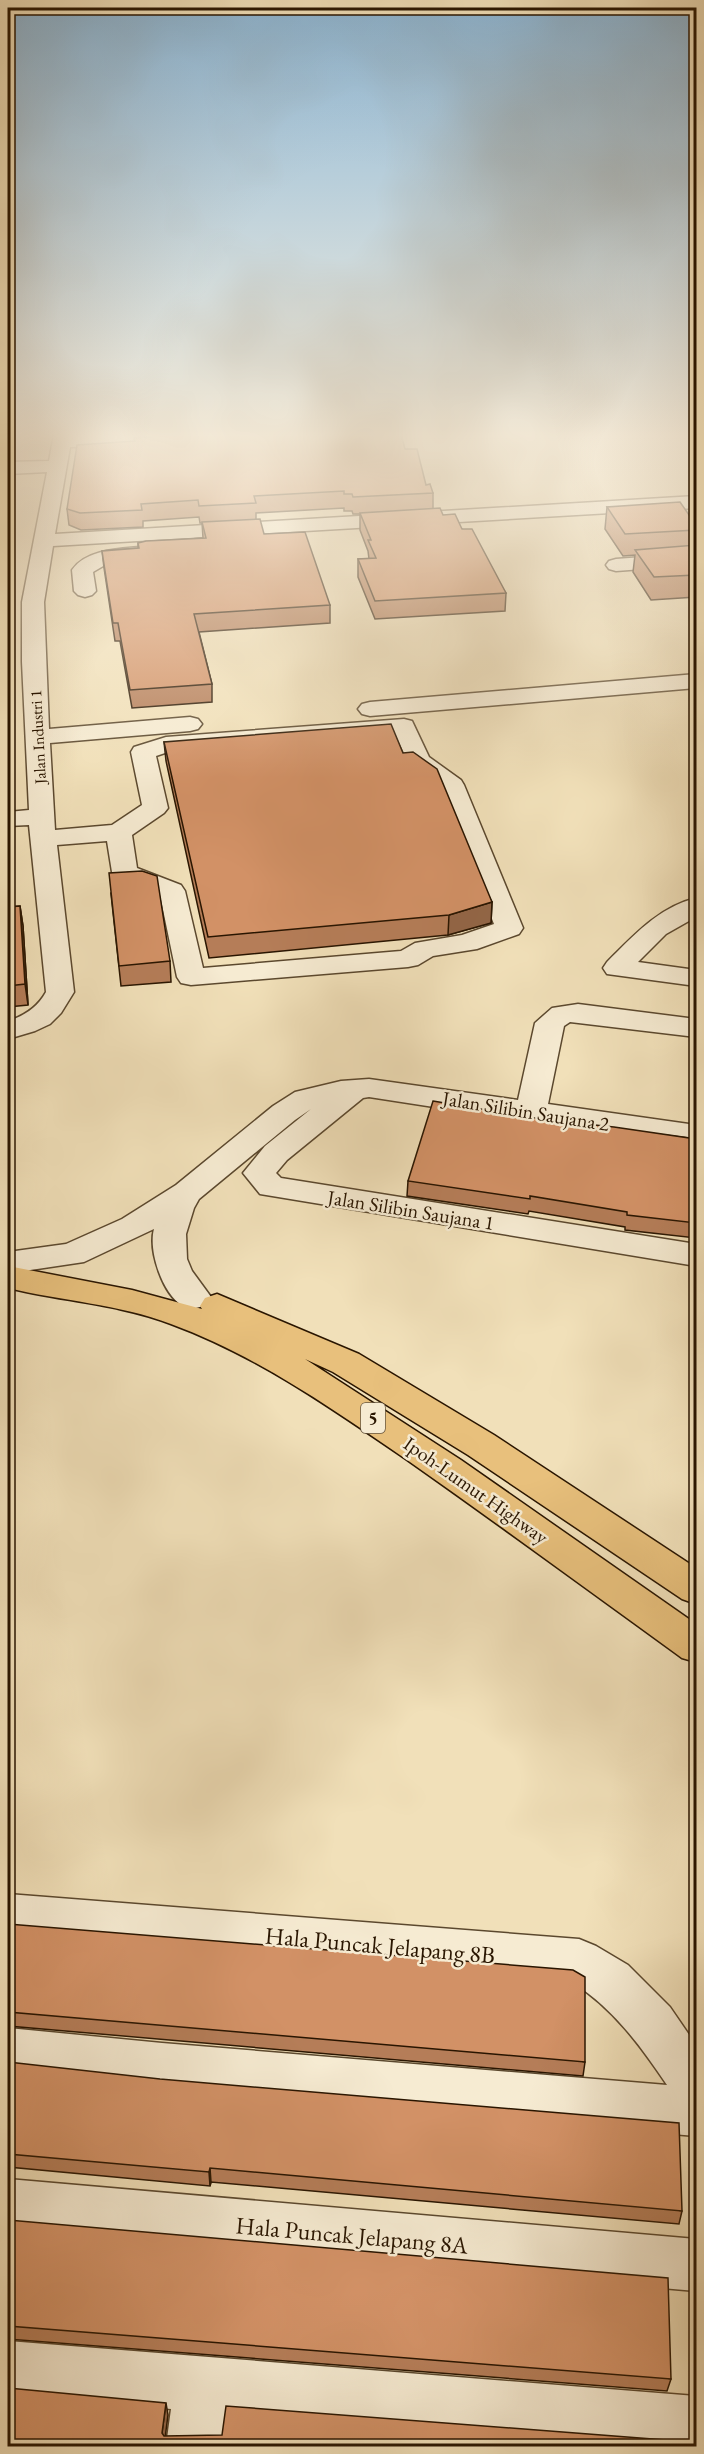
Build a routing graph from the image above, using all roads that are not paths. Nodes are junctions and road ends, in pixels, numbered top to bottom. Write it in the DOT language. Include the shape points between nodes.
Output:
graph roads {
  1 [pos="41,549"];
  2 [pos="210,549"];
  3 [pos="696,559"];
  4 [pos="616,565"];
  5 [pos="85,591"];
  6 [pos="696,681"];
  7 [pos="39,737"];
  8 [pos="8,819"];
  9 [pos="43,828"];
  10 [pos="119,832"];
  11 [pos="696,906"];
  12 [pos="696,978"];
  13 [pos="696,1028"];
  14 [pos="8,1030"];
  15 [pos="356,1089"];
  16 [pos="531,1113"];
  17 [pos="696,1135"];
  18 [pos="187,1192"];
  19 [pos="696,1255"];
  20 [pos="11,1267"];
  21 [pos="194,1297"];
  22 [pos="696,1588"];
  23 [pos="696,1646"];
  24 [pos="8,1915"];
  25 [pos="8,2051"];
  26 [pos="696,2086"];
  27 [pos="696,2112"];
  28 [pos="8,2205"];
  29 [pos="696,2265"];
  30 [pos="8,2368"];
  31 [pos="201,2383"];
  32 [pos="696,2424"];
  33 [pos="194,2446"];
  1 -- 7 [label="street, Jalan Industri 1" via="24,602 25,663"];
  2 -- 5 [label="street" via="99,559 82,570"];
  3 -- 4 [label="street"];
  6 -- 7 [label="street"];
  7 -- 9 [label="street, Jalan Industri 1"];
  8 -- 9 [label="street"];
  9 -- 10 [label="street"];
  9 -- 14 [label="street, Jalan Industri 1" via="60,992 53,1008 39,1019"];
  10 -- 10 [label="street" via="155,808 143,753 174,742 404,726 419,761 452,785 509,928 467,944 425,949 408,959 191,977 172,891 125,872"];
  11 -- 12 [label="street" via="657,928 617,968"];
  13 -- 16 [label="street" via="562,1014 550,1023"];
  15 -- 16 [label="street, Jalan Silibin Saujana 2"];
  15 -- 18 [label="street, Jalan Silibin Saujana 2" via="306,1099"];
  15 -- 19 [label="street, Jalan Silibin Saujana 1" via="276,1153 259,1173 271,1187"];
  16 -- 17 [label="street, Jalan Silibin Saujana 2"];
  18 -- 20 [label="street, Jalan Silibin Saujana 2" via="107,1240 72,1254"];
  18 -- 21 [label="street" via="170,1223 167,1242 178,1280"];
  20 -- 21 [label="highway, Ipoh-Lumut Highway / 5" via="94,1272"];
  20 -- 23 [label="highway, Ipoh-Lumut Highway / 5" via="140,1301 204,1323 270,1354 446,1468"];
  21 -- 22 [label="highway, Ipoh-Lumut Highway / 5" via="346,1363 481,1445"];
  24 -- 26 [label="street, Hala Puncak Jelapang 8B" via="579,1961 611,1981 653,2023"];
  25 -- 27 [label="street"];
  28 -- 29 [label="street, Hala Puncak Jelapang 8A"];
  30 -- 31 [label="street"];
  31 -- 32 [label="street"];
  31 -- 33 [label="street"];
}
